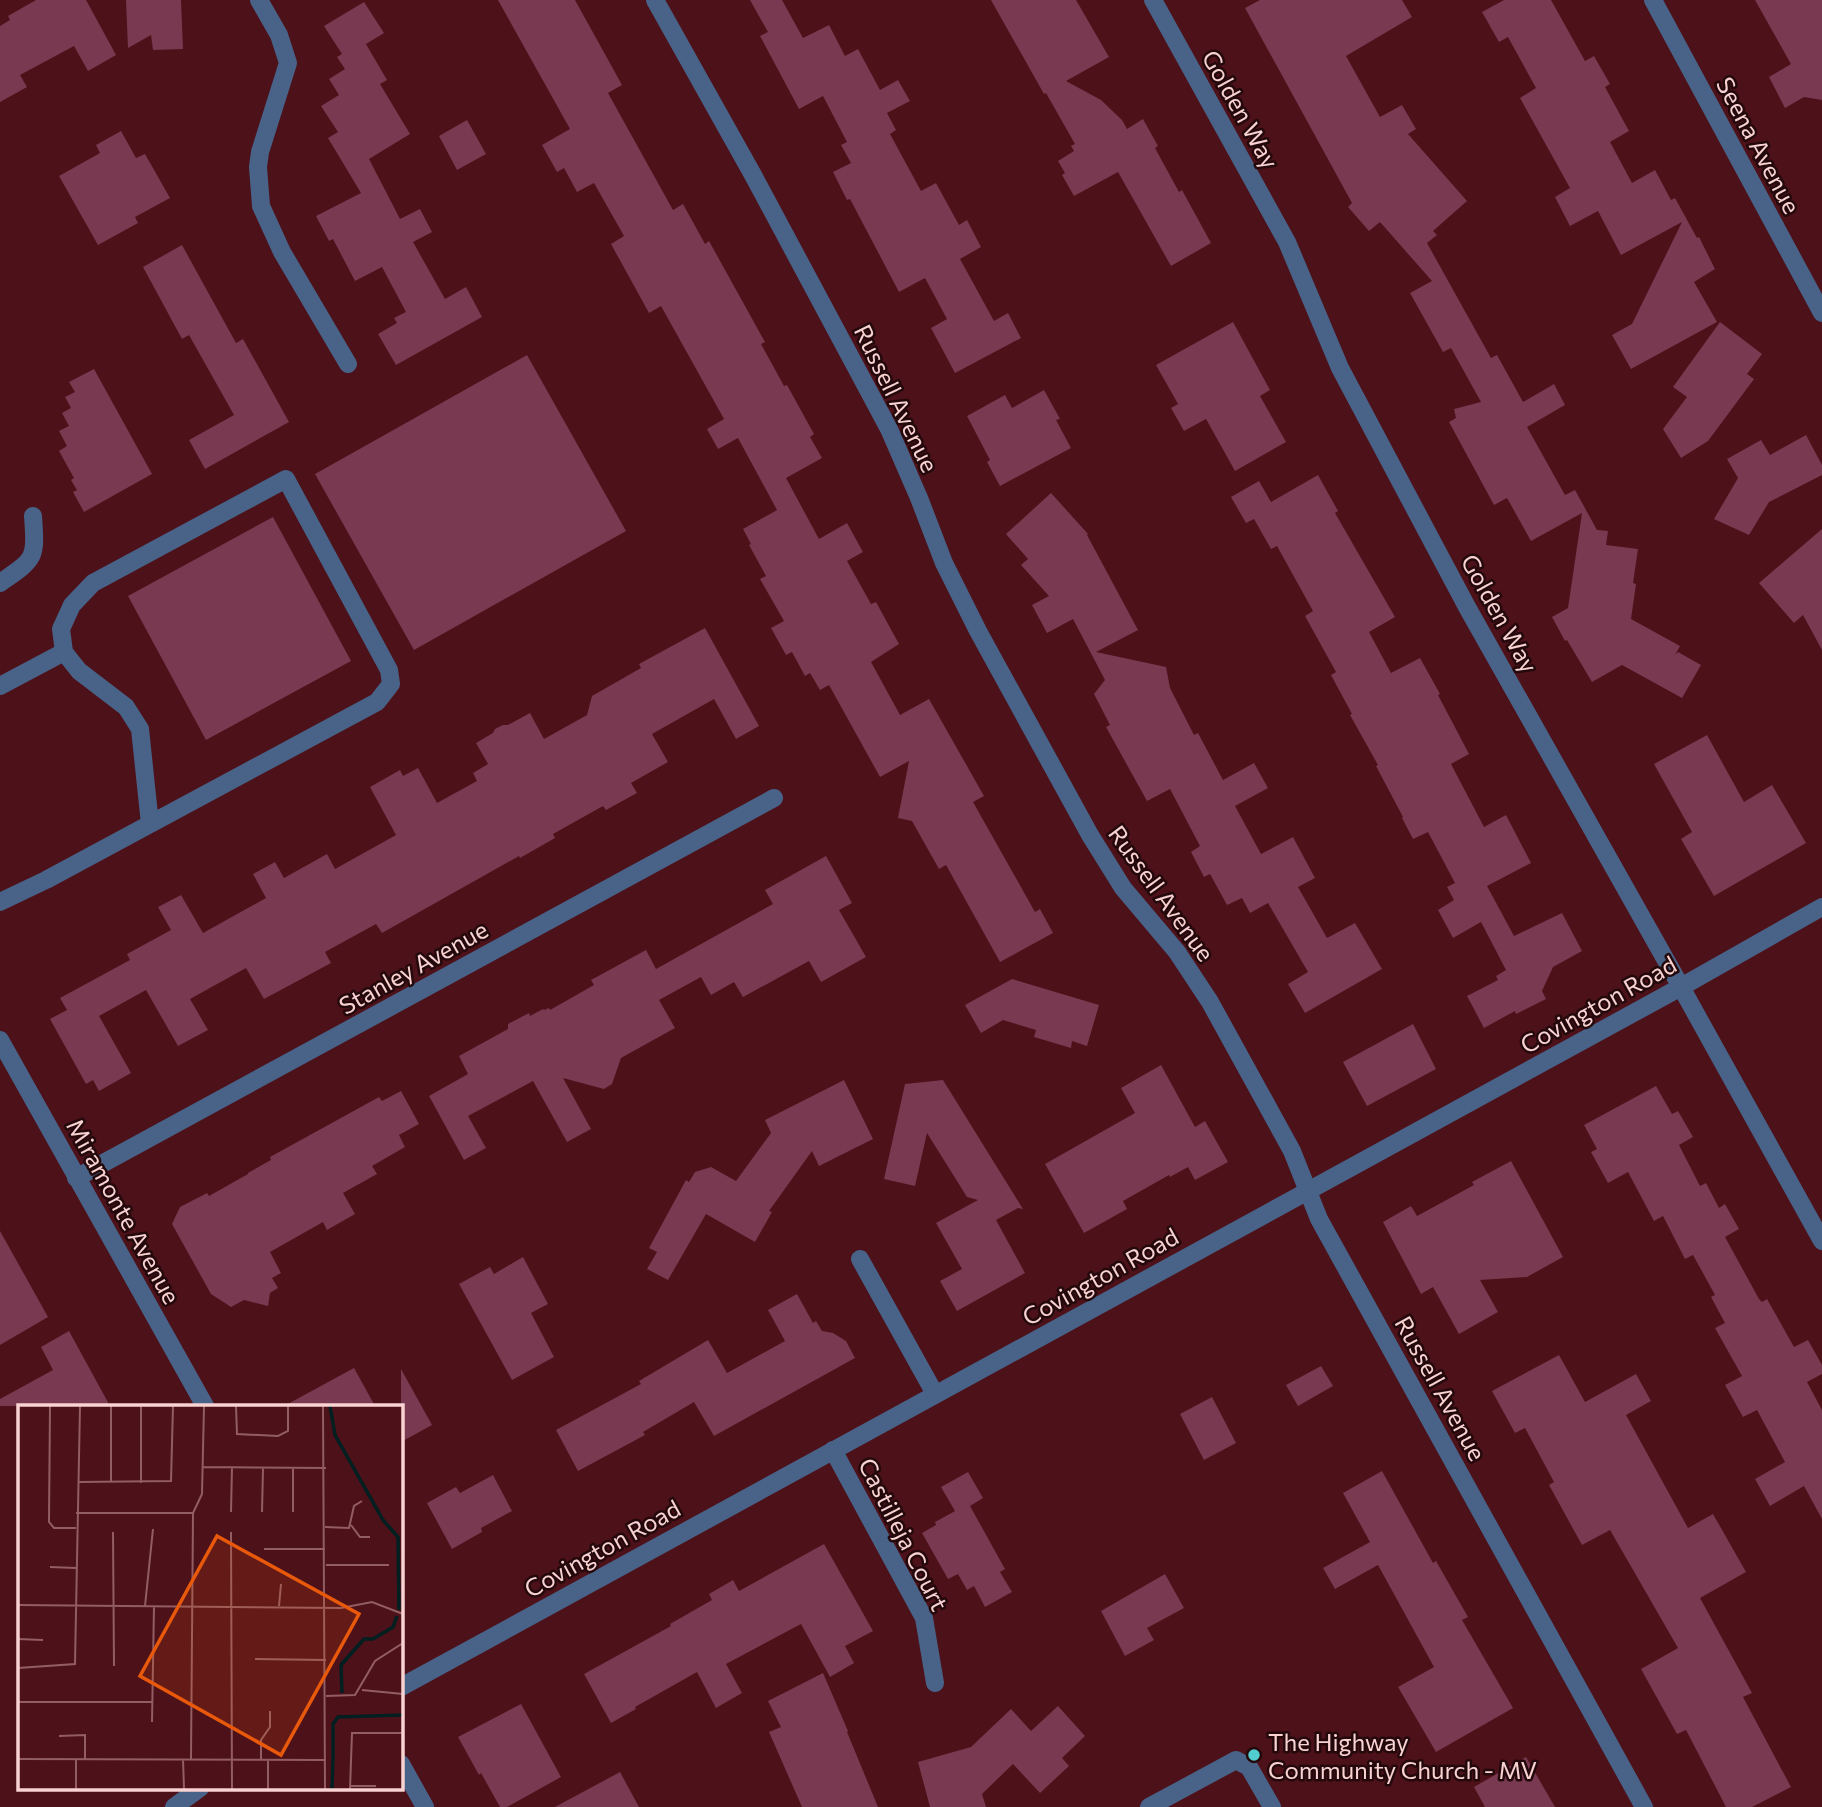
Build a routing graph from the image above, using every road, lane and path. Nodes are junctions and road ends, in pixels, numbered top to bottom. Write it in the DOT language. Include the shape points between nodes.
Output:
graph roads {
  1 [pos="259,0"];
  2 [pos="655,0"];
  3 [pos="1153,0"];
  4 [pos="1653,0"];
  5 [pos="1822,313"];
  6 [pos="348,364"];
  7 [pos="33,516"];
  8 [pos="0,583"];
  9 [pos="64,652"];
  10 [pos="0,686"];
  11 [pos="774,798"];
  12 [pos="150,824"];
  13 [pos="0,902"];
  14 [pos="1822,907"];
  15 [pos="1681,987"];
  16 [pos="0,1040"];
  17 [pos="76,1178"];
  18 [pos="1308,1191"];
  19 [pos="1822,1241"];
  20 [pos="860,1259"];
  21 [pos="935,1394"];
  22 [pos="204,1405"];
  23 [pos="833,1450"];
  24 [pos="935,1683"];
  25 [pos="402,1686"];
  26 [pos="402,1765"];
  27 [pos="197,1790"];
  28 [pos="174,1807"];
  29 [pos="425,1807"];
  30 [pos="1149,1807"];
  31 [pos="1272,1807"];
  32 [pos="1644,1807"];
  1 -- 6 [label="street" via="279,35 288,63 260,152 261,206 282,252"];
  2 -- 18 [label="street, Russell Avenue" via="889,429 944,563 991,655 1123,888 1177,952 1210,1002 1292,1151"];
  3 -- 15 [label="street, Golden Way" via="1287,242 1340,368 1467,607"];
  4 -- 5 [label="street, Seena Avenue"];
  7 -- 8 [label="street" via="35,549 26,565"];
  9 -- 10 [label="street"];
  9 -- 12 [label="street" via="79,671 126,707 140,729"];
  9 -- 12 [label="street" via="61,629 72,605 93,583 286,479 389,670 391,684 377,702"];
  11 -- 17 [label="street, Stanley Avenue"];
  12 -- 13 [label="street"];
  14 -- 15 [label="street, Covington Road"];
  15 -- 18 [label="street, Covington Road"];
  15 -- 19 [label="street, Golden Way"];
  16 -- 17 [label="street, Miramonte Avenue"];
  17 -- 22 [label="street, Miramonte Avenue"];
  18 -- 21 [label="street, Covington Road"];
  18 -- 32 [label="street, Russell Avenue" via="1319,1219"];
  20 -- 21 [label="street"];
  21 -- 23 [label="street, Covington Road"];
  23 -- 24 [label="street, Castilleja Court" via="924,1618"];
  23 -- 25 [label="street, Covington Road"];
  26 -- 29 [label="street"];
  27 -- 28 [label="street"];
  30 -- 31 [label="street" via="1236,1760 1249,1767"];
}
